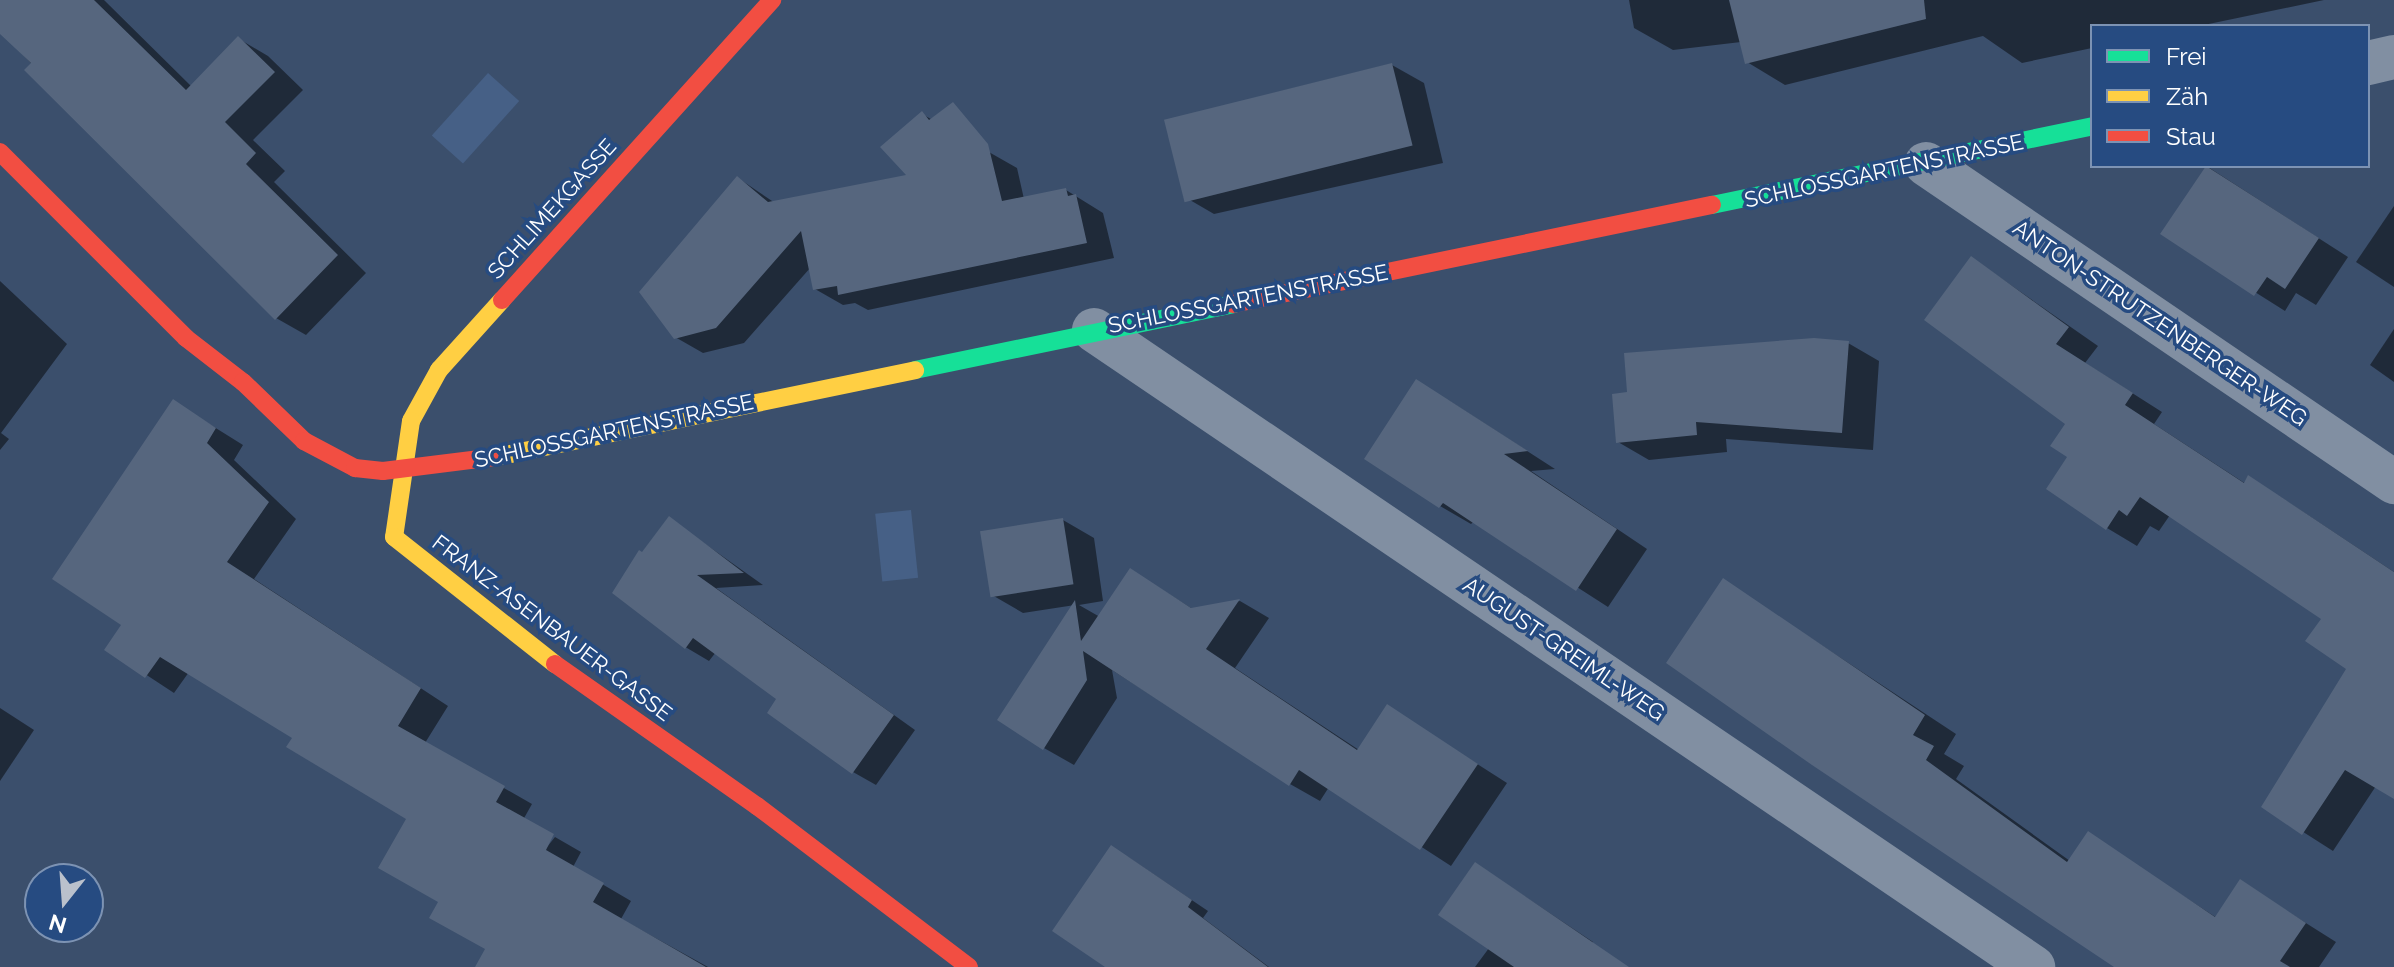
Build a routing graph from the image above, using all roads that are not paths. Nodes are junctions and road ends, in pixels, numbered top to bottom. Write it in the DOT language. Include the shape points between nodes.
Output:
graph roads {
  1 [pos="772,0"];
  2 [pos="2394,57"];
  3 [pos="2370,63"];
  4 [pos="2090,126"];
  5 [pos="0,152"];
  6 [pos="1926,164"];
  7 [pos="1094,330"];
  8 [pos="404,470"];
  9 [pos="2394,482"];
  10 [pos="969,967"];
  11 [pos="2033,967"];
  1 -- 8 [label="street, SCHLIMEKGASSE" via="439,370 411,421"];
  2 -- 3 [label="street"];
  4 -- 6 [label="street, SCHLOSSGARTENSTRASSE"];
  5 -- 8 [label="street" via="186,338 243,382 304,441 355,468"];
  6 -- 7 [label="street, SCHLOSSGARTENSTRASSE"];
  6 -- 9 [label="street, ANTON-STRUTZENBERGER-WEG"];
  7 -- 8 [label="street, SCHLOSSGARTENSTRASSE" via="475,461"];
  7 -- 11 [label="street, AUGUST-GREIML-WEG"];
  8 -- 10 [label="street, FRANZ-ASENBAUER-GASSE" via="394,537 446,583 757,806"];
}
